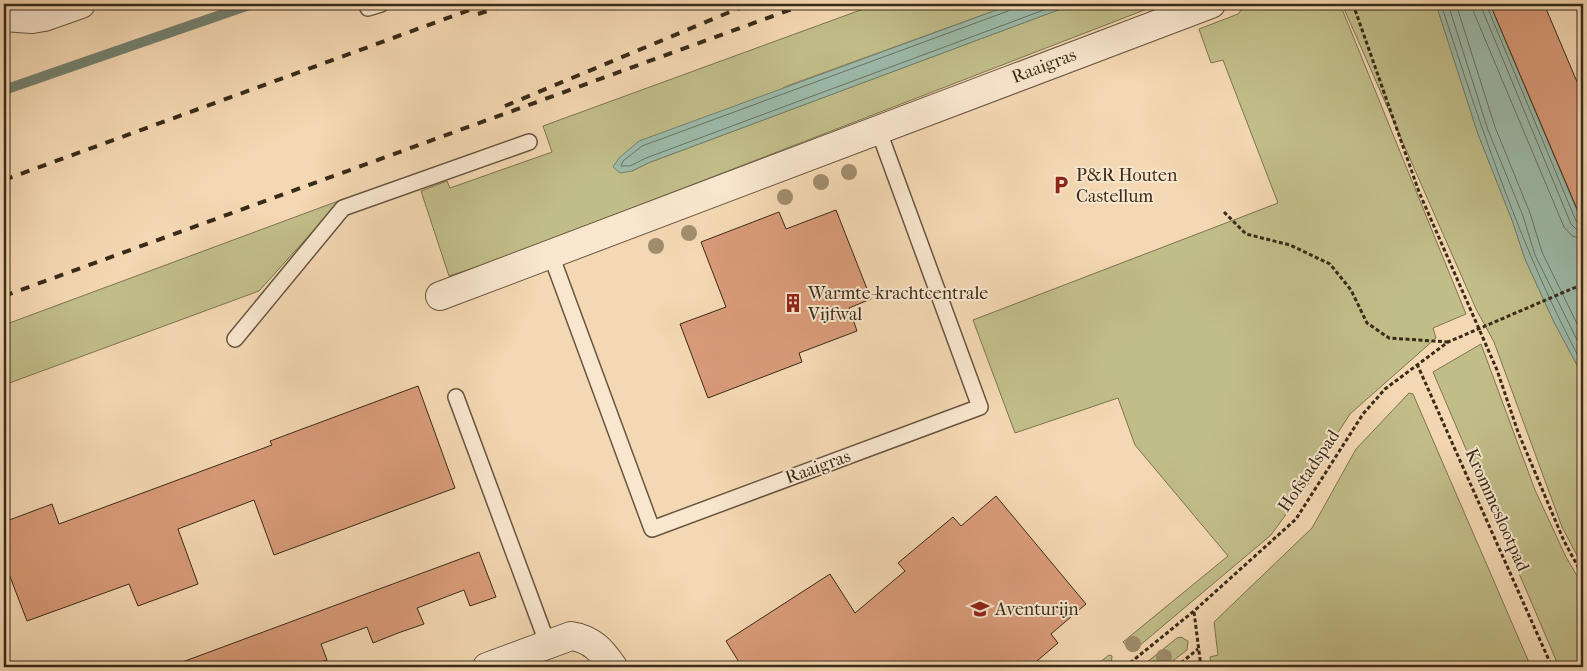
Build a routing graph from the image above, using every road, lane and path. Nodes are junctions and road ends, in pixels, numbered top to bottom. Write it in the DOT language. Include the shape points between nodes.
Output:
graph roads {
  1 [pos="81,4"];
  2 [pos="1211,4"];
  3 [pos="1352,4"];
  4 [pos="12,13"];
  5 [pos="878,129"];
  6 [pos="529,142"];
  7 [pos="1224,212"];
  8 [pos="551,255"];
  9 [pos="1583,284"];
  10 [pos="440,296"];
  11 [pos="1478,328"];
  12 [pos="235,339"];
  13 [pos="1448,342"];
  14 [pos="1417,364"];
  15 [pos="456,397"];
  16 [pos="1583,576"];
  17 [pos="1194,611"];
  18 [pos="548,645"];
  19 [pos="1198,649"];
  20 [pos="487,667"];
  21 [pos="612,667"];
  22 [pos="1125,667"];
  23 [pos="1176,667"];
  24 [pos="1200,667"];
  25 [pos="1552,667"];
  1 -- 4 [label="street" via="44,17"];
  2 -- 5 [label="street, Raaigras"];
  3 -- 11 [label="path" via="1419,192"];
  5 -- 8 [label="street, Raaigras"];
  5 -- 8 [label="lane, Raaigras" via="980,407 652,529"];
  6 -- 12 [label="lane" via="343,208"];
  7 -- 13 [label="path" via="1246,234 1290,245 1330,264 1351,290 1368,323 1389,338"];
  8 -- 10 [label="street, Raaigras"];
  9 -- 11 [label="path, Hofstadspad"];
  11 -- 13 [label="path, Hofstadspad"];
  11 -- 16 [label="path" via="1498,370 1518,432 1564,541"];
  13 -- 14 [label="path, Hofstadspad"];
  14 -- 17 [label="path, Hofstadspad" via="1385,389 1363,414 1296,518"];
  14 -- 25 [label="path, Krommeslootpad"];
  15 -- 18 [label="lane"];
  17 -- 19 [label="path"];
  17 -- 22 [label="path, Hofstadspad"];
  18 -- 20 [label="street"];
  18 -- 21 [label="street" via="571,636 583,638 601,650"];
  19 -- 23 [label="path"];
  19 -- 24 [label="path"];
}
